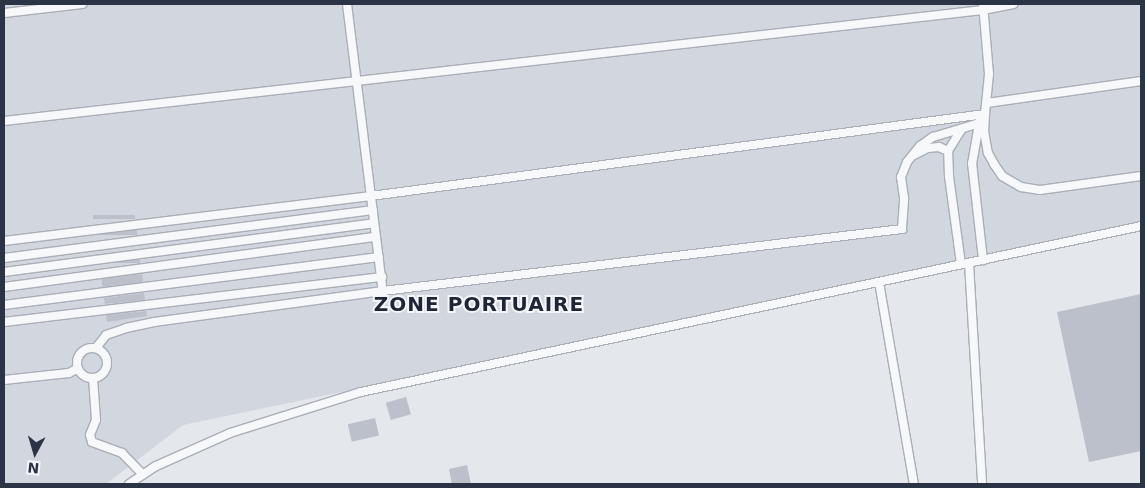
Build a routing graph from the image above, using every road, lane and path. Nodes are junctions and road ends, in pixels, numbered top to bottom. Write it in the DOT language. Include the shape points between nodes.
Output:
graph roads {
  1 [pos="82,4"];
  2 [pos="347,4"];
  3 [pos="1014,4"];
  4 [pos="983,7"];
  5 [pos="4,13"];
  6 [pos="356,81"];
  7 [pos="1141,81"];
  8 [pos="987,103"];
  9 [pos="985,114"];
  10 [pos="4,121"];
  11 [pos="962,129"];
  12 [pos="948,151"];
  13 [pos="912,156"];
  14 [pos="1141,176"];
  15 [pos="371,196"];
  16 [pos="373,210"];
  17 [pos="374,223"];
  18 [pos="1141,226"];
  19 [pos="376,238"];
  20 [pos="4,241"];
  21 [pos="379,257"];
  22 [pos="4,258"];
  23 [pos="983,260"];
  24 [pos="965,264"];
  25 [pos="4,272"];
  26 [pos="382,277"];
  27 [pos="879,282"];
  28 [pos="4,287"];
  29 [pos="383,291"];
  30 [pos="4,305"];
  31 [pos="4,322"];
  32 [pos="96,348"];
  33 [pos="78,368"];
  34 [pos="93,378"];
  35 [pos="4,380"];
  36 [pos="143,475"];
  37 [pos="129,484"];
  38 [pos="914,484"];
  39 [pos="982,484"];
  1 -- 5 [label="lane"];
  2 -- 6 [label="lane"];
  3 -- 4 [label="lane"];
  4 -- 6 [label="lane"];
  4 -- 8 [label="lane" via="989,74"];
  6 -- 10 [label="lane"];
  6 -- 15 [label="lane"];
  7 -- 8 [label="lane"];
  8 -- 9 [label="lane"];
  9 -- 11 [label="lane" via="977,124"];
  9 -- 14 [label="lane" via="988,153 1002,176 1021,187 1040,190"];
  9 -- 15 [label="lane"];
  9 -- 23 [label="lane" via="978,130 972,164"];
  11 -- 12 [label="lane"];
  11 -- 13 [label="lane" via="933,137"];
  12 -- 13 [label="lane" via="928,148"];
  12 -- 24 [label="lane" via="948,176"];
  13 -- 29 [label="lane" via="901,177 904,198 902,229"];
  15 -- 16 [label="lane"];
  15 -- 20 [label="lane"];
  16 -- 17 [label="lane"];
  16 -- 22 [label="lane"];
  17 -- 19 [label="lane"];
  17 -- 25 [label="lane"];
  18 -- 23 [label="lane"];
  19 -- 21 [label="lane"];
  19 -- 28 [label="lane"];
  21 -- 26 [label="lane"];
  21 -- 30 [label="lane"];
  23 -- 24 [label="lane"];
  24 -- 27 [label="lane"];
  24 -- 39 [label="lane"];
  26 -- 29 [label="lane"];
  26 -- 31 [label="lane"];
  27 -- 36 [label="lane" via="361,392 230,434 156,466"];
  27 -- 38 [label="lane"];
  29 -- 32 [label="lane" via="126,328 106,335"];
  32 -- 33 [label="lane" via="87,348 80,354"];
  32 -- 34 [label="lane" via="105,354 107,364 103,373"];
  33 -- 34 [label="lane"];
  33 -- 35 [label="lane" via="69,373"];
  34 -- 36 [label="lane" via="96,420 90,435 92,442 122,453"];
  36 -- 37 [label="lane"];
}
